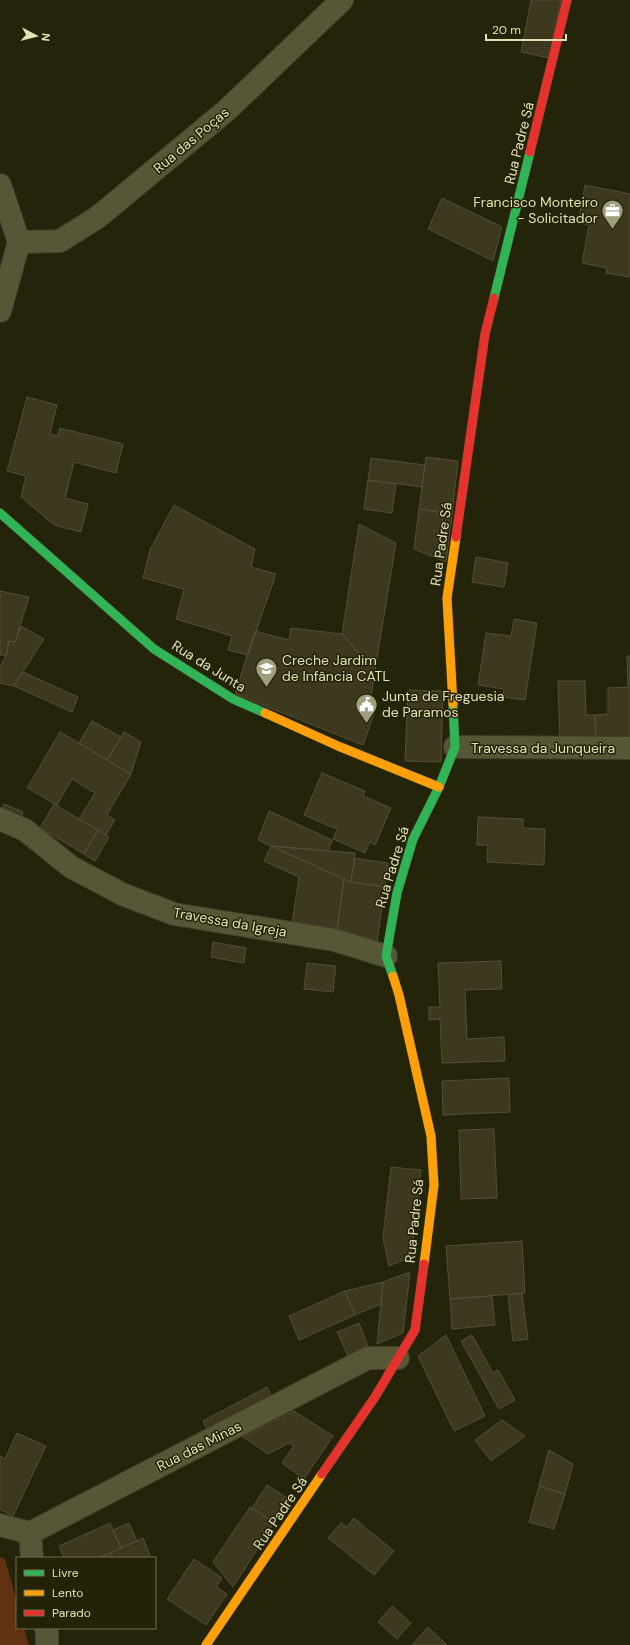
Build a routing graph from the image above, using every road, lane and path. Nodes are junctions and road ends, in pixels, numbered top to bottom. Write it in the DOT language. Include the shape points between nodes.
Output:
graph roads {
  1 [pos="342,0"];
  2 [pos="567,0"];
  3 [pos="0,185"];
  4 [pos="20,242"];
  5 [pos="0,310"];
  6 [pos="0,513"];
  7 [pos="455,747"];
  8 [pos="630,748"];
  9 [pos="439,786"];
  10 [pos="0,819"];
  11 [pos="386,956"];
  12 [pos="398,1358"];
  13 [pos="0,1525"];
  14 [pos="30,1533"];
  15 [pos="32,1557"];
  16 [pos="46,1629"];
  17 [pos="47,1645"];
  18 [pos="206,1645"];
  1 -- 4 [label="street, Rua das Poças" via="227,110 98,217 60,241"];
  2 -- 7 [label="street, Rua Padre Sá" via="485,334 447,598"];
  3 -- 4 [label="street"];
  4 -- 5 [label="street"];
  6 -- 9 [label="street, Rua da Junta" via="154,649 233,699 338,746"];
  7 -- 8 [label="street, Travessa da Junqueira"];
  7 -- 9 [label="street, Rua Padre Sá"];
  9 -- 11 [label="street, Rua Padre Sá" via="406,859 391,921"];
  10 -- 11 [label="street, Travessa da Igreja" via="25,830 71,867 122,894 174,914 334,940"];
  11 -- 12 [label="street, Rua Padre Sá" via="399,995 431,1136 434,1184 414,1330"];
  12 -- 14 [label="street, Rua das Minas" via="368,1358"];
  12 -- 18 [label="street, Rua Padre Sá" via="376,1397"];
  13 -- 14 [label="street"];
  14 -- 15 [label="street"];
  16 -- 17 [label="street"];
}
